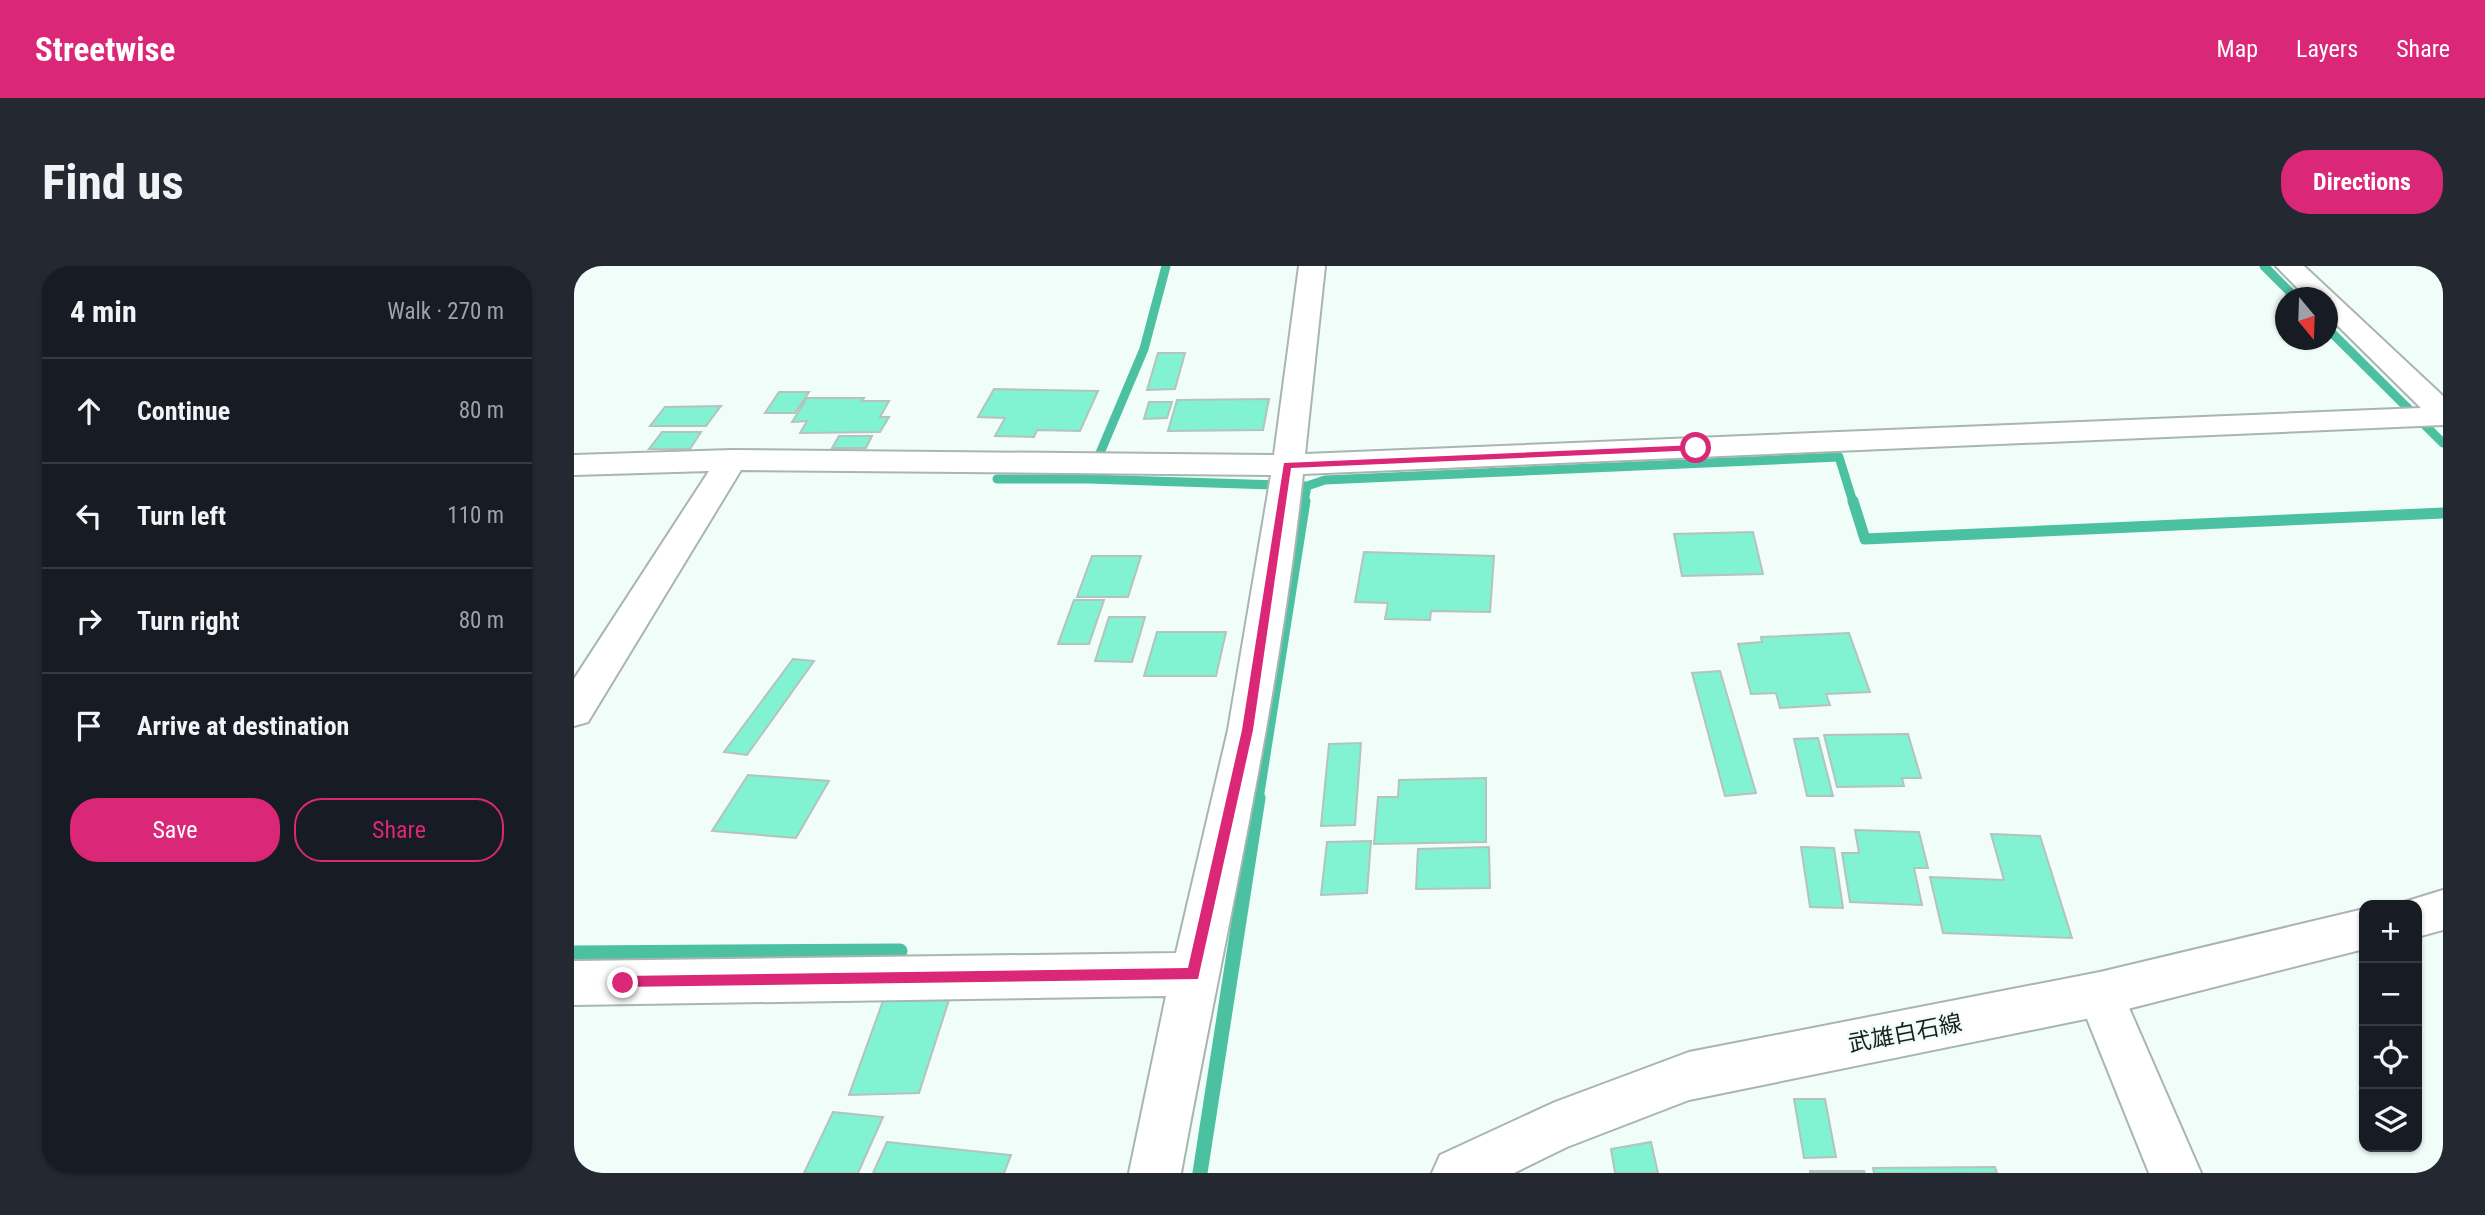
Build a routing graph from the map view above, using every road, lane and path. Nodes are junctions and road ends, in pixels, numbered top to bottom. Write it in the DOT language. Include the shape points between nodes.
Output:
graph roads {
  1 [pos="1312,266"];
  2 [pos="2289,266"];
  3 [pos="2311,287"];
  4 [pos="2338,313"];
  5 [pos="2431,415"];
  6 [pos="732,460"];
  7 [pos="574,465"];
  8 [pos="1286,479"];
  9 [pos="574,711"];
  10 [pos="2443,910"];
  11 [pos="2422,915"];
  12 [pos="2359,930"];
  13 [pos="1194,974"];
  14 [pos="574,983"];
  15 [pos="2099,994"];
  16 [pos="1155,1173"];
  17 [pos="1458,1173"];
  18 [pos="2175,1173"];
  1 -- 8 [label="street"];
  2 -- 3 [label="street"];
  4 -- 5 [label="street"];
  5 -- 8 [label="street"];
  6 -- 7 [label="street"];
  6 -- 8 [label="street" via="1095,463"];
  6 -- 9 [label="street"];
  8 -- 13 [label="street" via="1247,730"];
  10 -- 11 [label="street"];
  12 -- 15 [label="street, 武雄白石線"];
  13 -- 14 [label="street"];
  13 -- 16 [label="street"];
  15 -- 17 [label="street, 武雄白石線" via="1689,1076 1555,1127"];
  15 -- 18 [label="street"];
}
